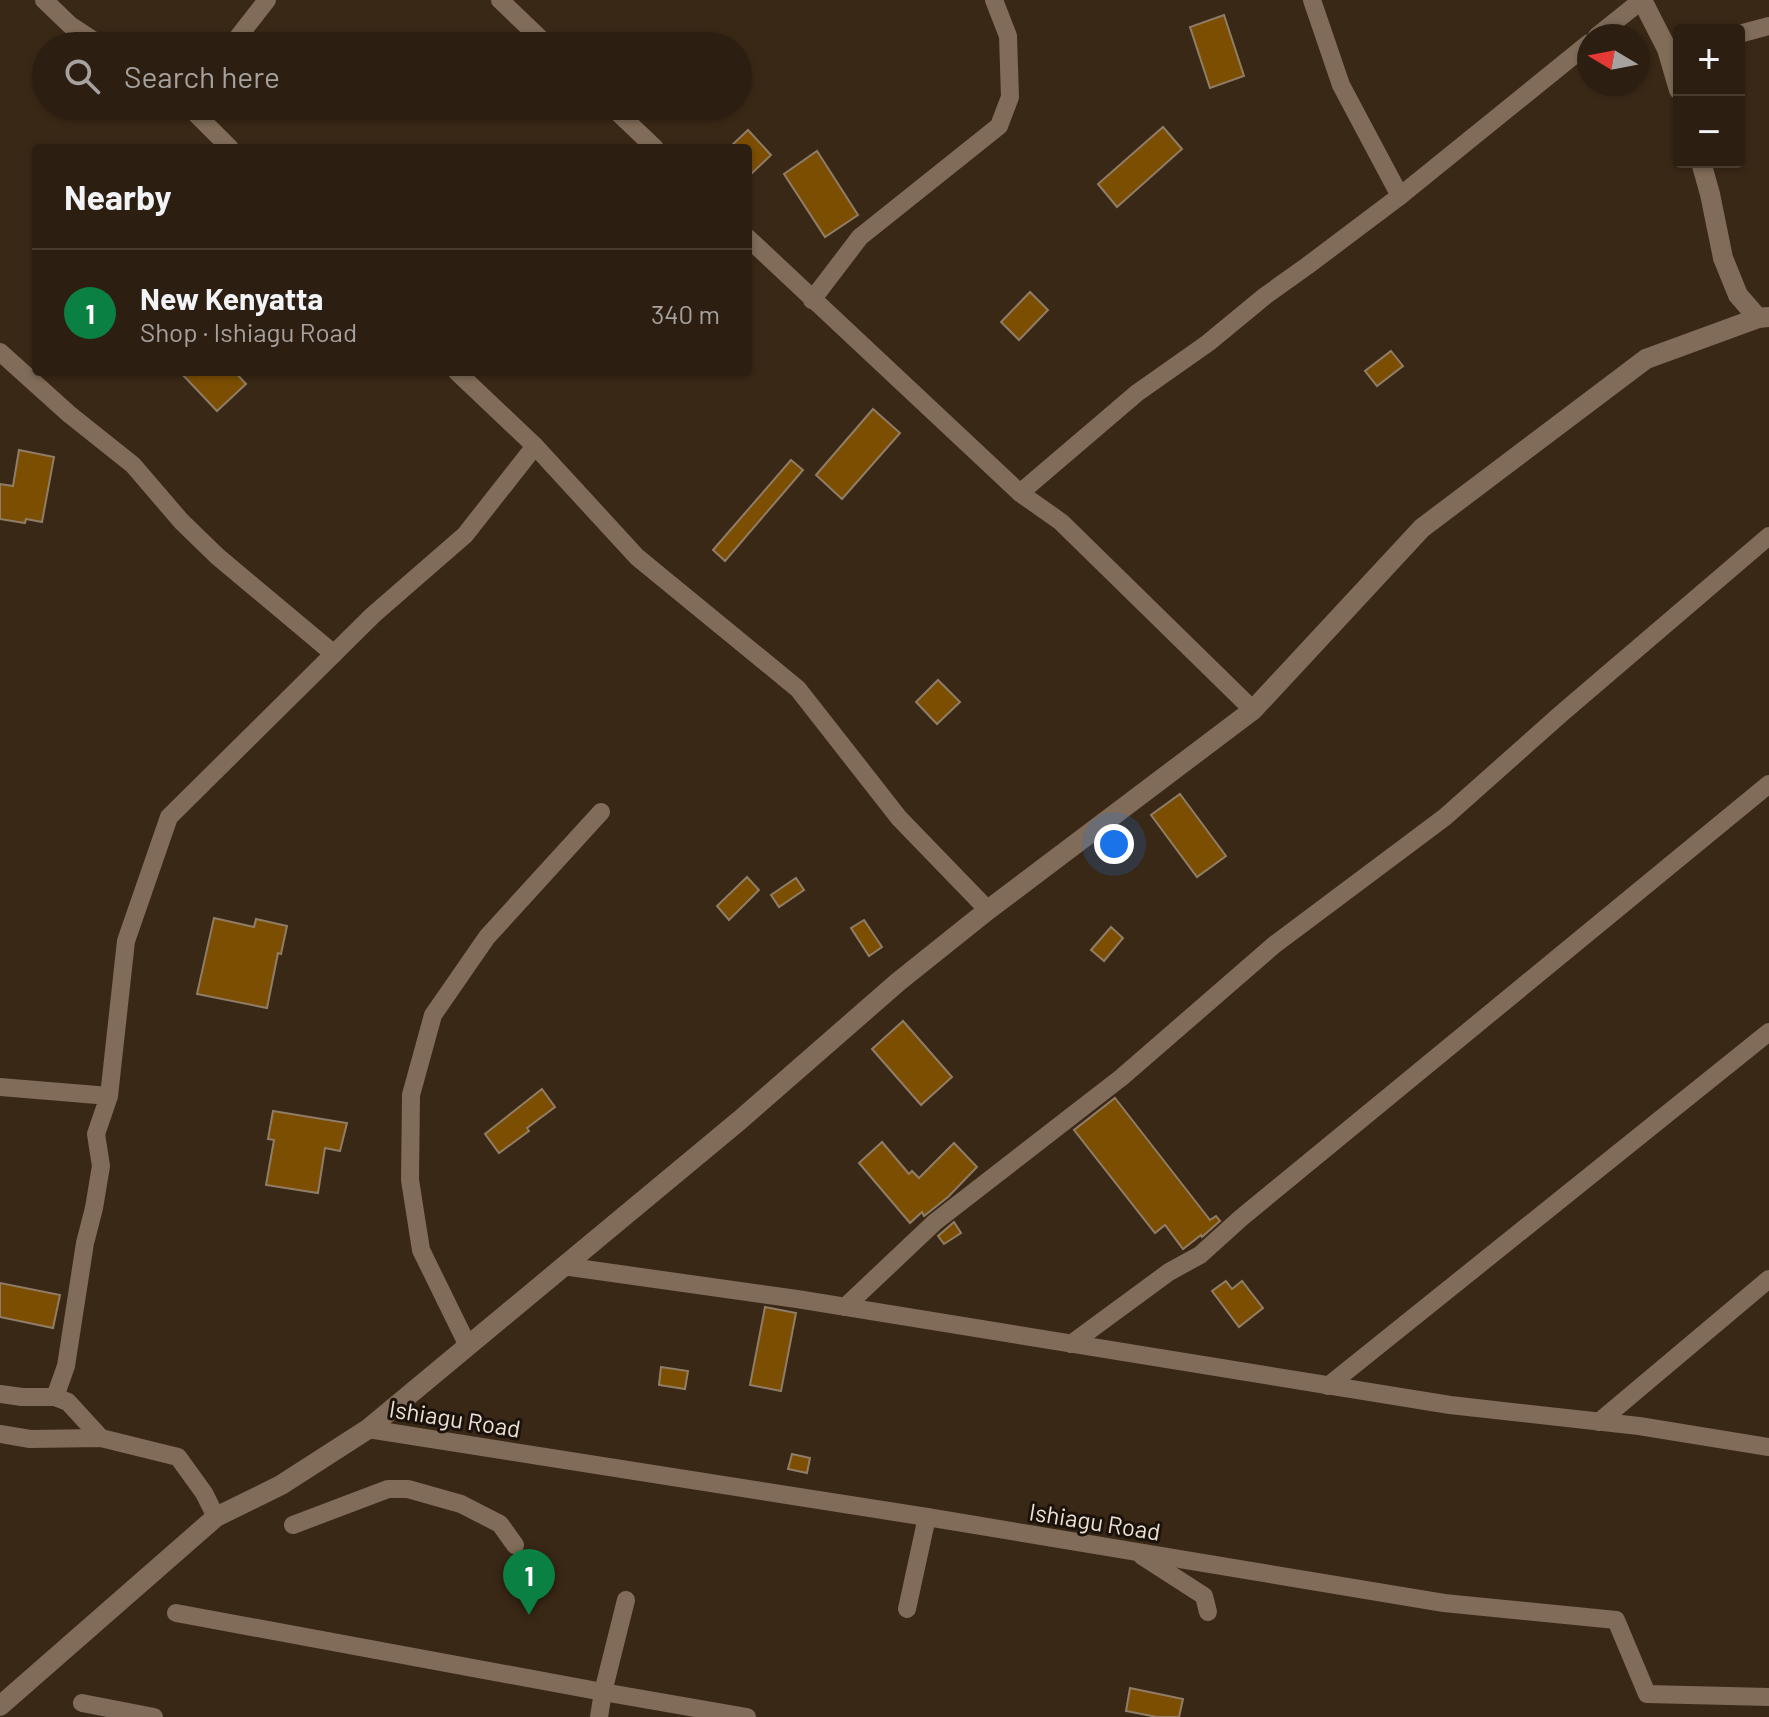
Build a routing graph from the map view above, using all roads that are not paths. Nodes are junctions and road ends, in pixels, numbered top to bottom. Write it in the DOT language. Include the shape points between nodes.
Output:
graph roads {
  1 [pos="44,0"];
  2 [pos="267,0"];
  3 [pos="500,0"];
  4 [pos="994,0"];
  5 [pos="1312,0"];
  6 [pos="1642,0"];
  7 [pos="1612,24"];
  8 [pos="1769,26"];
  9 [pos="81,32"];
  10 [pos="242,32"];
  11 [pos="533,32"];
  12 [pos="1745,32"];
  13 [pos="1673,48"];
  14 [pos="1577,53"];
  15 [pos="202,120"];
  16 [pos="626,120"];
  17 [pos="226,144"];
  18 [pos="651,144"];
  19 [pos="1703,168"];
  20 [pos="1400,196"];
  21 [pos="752,242"];
  22 [pos="812,300"];
  23 [pos="1765,321"];
  24 [pos="0,352"];
  25 [pos="461,376"];
  26 [pos="535,446"];
  27 [pos="1020,493"];
  28 [pos="1769,536"];
  29 [pos="334,654"];
  30 [pos="1253,710"];
  31 [pos="1769,784"];
  32 [pos="601,812"];
  33 [pos="988,910"];
  34 [pos="1769,1032"];
  35 [pos="0,1087"];
  36 [pos="109,1096"];
  37 [pos="563,1266"];
  38 [pos="1769,1279"];
  39 [pos="845,1307"];
  40 [pos="1071,1344"];
  41 [pos="468,1346"];
  42 [pos="1328,1386"];
  43 [pos="0,1394"];
  44 [pos="55,1397"];
  45 [pos="1599,1422"];
  46 [pos="368,1429"];
  47 [pos="0,1434"];
  48 [pos="101,1438"];
  49 [pos="1769,1447"];
  50 [pos="216,1517"];
  51 [pos="927,1517"];
  52 [pos="293,1525"];
  53 [pos="515,1545"];
  54 [pos="1137,1552"];
  55 [pos="626,1600"];
  56 [pos="907,1609"];
  57 [pos="1208,1612"];
  58 [pos="176,1613"];
  59 [pos="603,1692"];
  60 [pos="1769,1697"];
  61 [pos="82,1703"];
  62 [pos="0,1706"];
  63 [pos="154,1717"];
  64 [pos="599,1717"];
  65 [pos="747,1717"];
  1 -- 9 [label="street"];
  2 -- 10 [label="street"];
  3 -- 11 [label="street"];
  4 -- 22 [label="street" via="1008,36 1010,97 999,126 860,237"];
  5 -- 20 [label="street" via="1341,85"];
  6 -- 7 [label="street"];
  6 -- 13 [label="street"];
  8 -- 12 [label="street"];
  14 -- 20 [label="street"];
  15 -- 17 [label="street"];
  16 -- 18 [label="street"];
  19 -- 23 [label="street" via="1723,258 1738,295"];
  20 -- 27 [label="street" via="1137,393"];
  21 -- 22 [label="street"];
  22 -- 27 [label="street"];
  23 -- 30 [label="street" via="1646,359 1422,528"];
  24 -- 29 [label="street" via="133,465 208,547"];
  25 -- 26 [label="street"];
  26 -- 29 [label="street" via="465,535"];
  26 -- 33 [label="street" via="637,557 798,689 899,818"];
  27 -- 30 [label="street" via="1061,522"];
  28 -- 39 [label="street" via="1445,817 1274,945 1122,1077 935,1222"];
  29 -- 36 [label="street" via="169,817 126,941"];
  30 -- 33 [label="street"];
  31 -- 40 [label="street" via="1200,1255"];
  32 -- 41 [label="street" via="487,937 433,1015 411,1095 410,1180 421,1250"];
  33 -- 37 [label="street"];
  34 -- 42 [label="street"];
  35 -- 36 [label="street"];
  36 -- 44 [label="street" via="96,1134 101,1166 66,1366"];
  37 -- 39 [label="street"];
  37 -- 41 [label="street"];
  38 -- 45 [label="street"];
  39 -- 40 [label="street"];
  40 -- 42 [label="street"];
  41 -- 46 [label="street"];
  42 -- 45 [label="street"];
  43 -- 44 [label="street"];
  44 -- 48 [label="street" via="68,1402"];
  45 -- 49 [label="street"];
  46 -- 50 [label="street" via="281,1485"];
  46 -- 51 [label="street, Ishiagu Road"];
  47 -- 48 [label="street"];
  48 -- 50 [label="street" via="178,1457"];
  50 -- 62 [label="street"];
  51 -- 54 [label="street, Ishiagu Road"];
  51 -- 56 [label="street"];
  52 -- 53 [label="street" via="388,1489 408,1489 461,1504 500,1524"];
  54 -- 57 [label="street" via="1204,1596"];
  54 -- 60 [label="street, Ishiagu Road" via="1444,1603 1616,1620 1647,1694"];
  55 -- 59 [label="street"];
  58 -- 59 [label="street"];
  59 -- 64 [label="street"];
  59 -- 65 [label="street"];
  61 -- 63 [label="street"];
}
